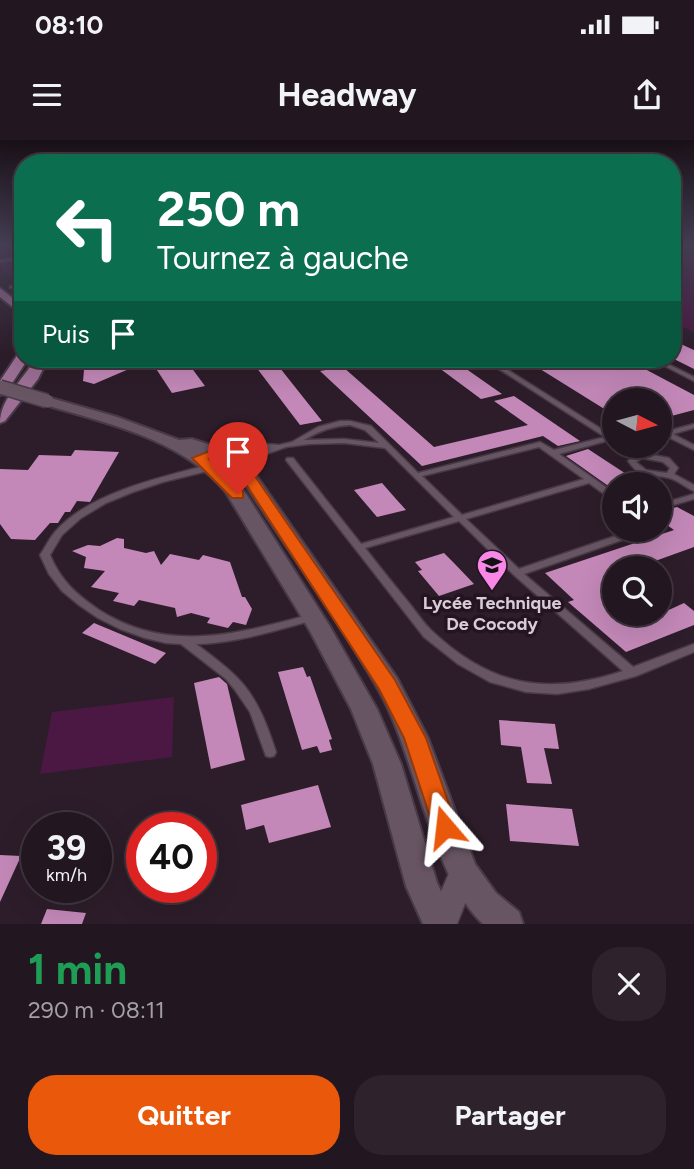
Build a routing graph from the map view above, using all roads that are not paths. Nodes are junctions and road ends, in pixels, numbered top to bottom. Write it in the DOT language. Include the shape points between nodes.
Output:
graph roads {
  1 [pos="15,368"];
  2 [pos="36,368"];
  3 [pos="501,368"];
  4 [pos="672,368"];
  5 [pos="694,379"];
  6 [pos="0,389"];
  7 [pos="0,418"];
  8 [pos="694,426"];
  9 [pos="672,432"];
  10 [pos="602,433"];
  11 [pos="672,438"];
  12 [pos="602,441"];
  13 [pos="295,443"];
  14 [pos="281,447"];
  15 [pos="388,447"];
  16 [pos="694,448"];
  17 [pos="553,453"];
  18 [pos="636,458"];
  19 [pos="656,458"];
  20 [pos="216,460"];
  21 [pos="290,460"];
  22 [pos="647,472"];
  23 [pos="672,472"];
  24 [pos="178,474"];
  25 [pos="418,475"];
  26 [pos="672,476"];
  27 [pos="591,480"];
  28 [pos="692,486"];
  29 [pos="602,489"];
  30 [pos="694,496"];
  31 [pos="672,504"];
  32 [pos="463,519"];
  33 [pos="607,542"];
  34 [pos="359,547"];
  35 [pos="517,573"];
  36 [pos="313,617"];
  37 [pos="184,642"];
  38 [pos="694,648"];
  39 [pos="632,673"];
  40 [pos="270,752"];
  41 [pos="463,873"];
  42 [pos="483,914"];
  43 [pos="441,924"];
  44 [pos="507,924"];
  1 -- 6 [label="main road"];
  2 -- 7 [label="main road"];
  3 -- 10 [label="lane"];
  4 -- 5 [label="lane"];
  6 -- 20 [label="street, bridge" via="162,438"];
  8 -- 9 [label="lane"];
  11 -- 16 [label="lane"];
  12 -- 17 [label="lane"];
  13 -- 14 [label="lane"];
  13 -- 15 [label="lane" via="339,441"];
  13 -- 15 [label="lane" via="305,435 351,422 368,428"];
  14 -- 20 [label="lane"];
  14 -- 20 [label="lane" via="246,444"];
  15 -- 25 [label="lane"];
  17 -- 25 [label="lane" via="540,444"];
  17 -- 27 [label="lane"];
  18 -- 22 [label="lane" via="632,461 635,466"];
  19 -- 23 [label="lane" via="666,460 674,468"];
  20 -- 24 [label="lane"];
  20 -- 24 [label="lane"];
  20 -- 36 [label="street"];
  20 -- 41 [label="street" via="245,472 388,685 415,738"];
  21 -- 34 [label="lane"];
  24 -- 37 [label="lane" via="75,517 60,530 45,555 60,584 94,612 163,639"];
  25 -- 32 [label="lane"];
  26 -- 28 [label="lane"];
  27 -- 29 [label="lane"];
  27 -- 32 [label="lane"];
  30 -- 31 [label="lane"];
  32 -- 34 [label="lane"];
  32 -- 35 [label="lane"];
  33 -- 35 [label="lane"];
  34 -- 39 [label="lane" via="428,634 452,657 481,675 546,690 575,689"];
  35 -- 39 [label="lane"];
  36 -- 37 [label="lane"];
  36 -- 43 [label="street" via="371,722 425,900"];
  37 -- 40 [label="lane" via="246,692"];
  38 -- 39 [label="lane"];
  41 -- 42 [label="street"];
  41 -- 43 [label="street"];
  42 -- 44 [label="street"];
}
